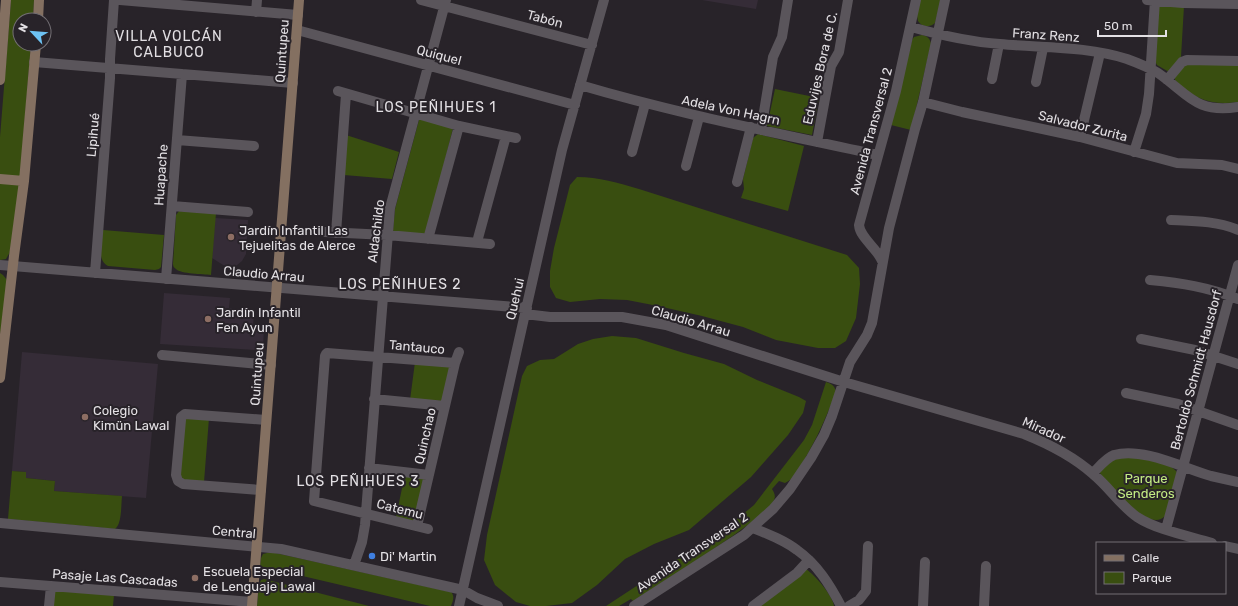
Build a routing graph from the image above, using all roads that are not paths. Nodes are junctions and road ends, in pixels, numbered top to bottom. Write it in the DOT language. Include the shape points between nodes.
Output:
graph roads {
  1 [pos="6,0"];
  2 [pos="39,0"];
  3 [pos="114,0"];
  4 [pos="120,0"];
  5 [pos="257,0"];
  6 [pos="299,0"];
  7 [pos="421,0"];
  8 [pos="604,0"];
  9 [pos="788,0"];
  10 [pos="848,0"];
  11 [pos="916,0"];
  12 [pos="945,0"];
  13 [pos="1152,0"];
  14 [pos="190,3"];
  15 [pos="445,3"];
  16 [pos="1238,4"];
  17 [pos="38,12"];
  18 [pos="256,12"];
  19 [pos="298,15"];
  20 [pos="910,28"];
  21 [pos="297,30"];
  22 [pos="938,34"];
  23 [pos="999,44"];
  24 [pos="592,46"];
  25 [pos="1044,48"];
  26 [pos="35,52"];
  27 [pos="1100,53"];
  28 [pos="1238,61"];
  29 [pos="34,62"];
  30 [pos="428,66"];
  31 [pos="110,68"];
  32 [pos="1151,69"];
  33 [pos="182,74"];
  34 [pos="0,79"];
  35 [pos="992,79"];
  36 [pos="1167,80"];
  37 [pos="1036,82"];
  38 [pos="293,83"];
  39 [pos="580,85"];
  40 [pos="923,102"];
  41 [pos="645,104"];
  42 [pos="575,105"];
  43 [pos="1238,107"];
  44 [pos="415,113"];
  45 [pos="699,116"];
  46 [pos="459,126"];
  47 [pos="756,128"];
  48 [pos="1080,137"];
  49 [pos="177,140"];
  50 [pos="818,142"];
  51 [pos="254,146"];
  52 [pos="632,152"];
  53 [pos="1134,152"];
  54 [pos="878,155"];
  55 [pos="686,166"];
  56 [pos="1238,169"];
  57 [pos="0,179"];
  58 [pos="24,181"];
  59 [pos="737,182"];
  60 [pos="172,206"];
  61 [pos="248,212"];
  62 [pos="1171,220"];
  63 [pos="1238,230"];
  64 [pos="325,232"];
  65 [pos="336,233"];
  66 [pos="387,235"];
  67 [pos="428,239"];
  68 [pos="477,242"];
  69 [pos="490,244"];
  70 [pos="882,261"];
  71 [pos="1238,265"];
  72 [pos="0,266"];
  73 [pos="13,266"];
  74 [pos="95,273"];
  75 [pos="166,279"];
  76 [pos="1150,280"];
  77 [pos="277,288"];
  78 [pos="382,296"];
  79 [pos="1234,297"];
  80 [pos="526,311"];
  81 [pos="1141,339"];
  82 [pos="459,352"];
  83 [pos="162,355"];
  84 [pos="1213,355"];
  85 [pos="378,356"];
  86 [pos="455,363"];
  87 [pos="1238,364"];
  88 [pos="271,365"];
  89 [pos="0,378"];
  90 [pos="844,382"];
  91 [pos="1126,393"];
  92 [pos="374,399"];
  93 [pos="445,406"];
  94 [pos="1198,411"];
  95 [pos="266,420"];
  96 [pos="1238,425"];
  97 [pos="1183,467"];
  98 [pos="369,468"];
  99 [pos="1093,473"];
  100 [pos="429,475"];
  101 [pos="1238,482"];
  102 [pos="261,490"];
  103 [pos="365,514"];
  104 [pos="0,523"];
  105 [pos="418,526"];
  106 [pos="753,528"];
  107 [pos="428,529"];
  108 [pos="1166,529"];
  109 [pos="1209,542"];
  110 [pos="868,546"];
  111 [pos="1226,546"];
  112 [pos="256,547"];
  113 [pos="1238,549"];
  114 [pos="809,560"];
  115 [pos="925,562"];
  116 [pos="354,565"];
  117 [pos="986,566"];
  118 [pos="0,582"];
  119 [pos="51,586"];
  120 [pos="463,590"];
  121 [pos="252,604"];
  122 [pos="49,606"];
  123 [pos="459,606"];
  124 [pos="498,606"];
  125 [pos="634,606"];
  126 [pos="753,606"];
  127 [pos="841,606"];
  128 [pos="848,606"];
  129 [pos="923,606"];
  130 [pos="984,606"];
  1 -- 34 [label="street"];
  2 -- 17 [label="street"];
  3 -- 31 [label="street, Lipihué"];
  4 -- 14 [label="street"];
  5 -- 18 [label="street"];
  6 -- 19 [label="street, Quintupeu"];
  7 -- 15 [label="street, Tabón"];
  8 -- 24 [label="street, Quehui"];
  9 -- 47 [label="street" via="782,37 773,57"];
  10 -- 50 [label="street, Eduvijes Bora de C." via="839,52 831,66"];
  11 -- 20 [label="street, Avenida Transversal 2"];
  12 -- 22 [label="street, Avenida Transversal 2"];
  13 -- 16 [label="street"];
  13 -- 32 [label="street"];
  14 -- 18 [label="street"];
  15 -- 24 [label="street, Tabón"];
  15 -- 30 [label="street, Aldachildo"];
  18 -- 19 [label="street"];
  19 -- 21 [label="street, Quintupeu"];
  20 -- 22 [label="street, Franz Renz"];
  20 -- 54 [label="street, Avenida Transversal 2"];
  21 -- 30 [label="street, Quiquel"];
  21 -- 38 [label="street, Quintupeu"];
  22 -- 23 [label="street, Franz Renz"];
  22 -- 40 [label="street, Avenida Transversal 2"];
  23 -- 25 [label="street, Franz Renz"];
  23 -- 35 [label="street"];
  24 -- 39 [label="street, Quehui"];
  25 -- 27 [label="street, Franz Renz"];
  25 -- 37 [label="street"];
  26 -- 29 [label="street"];
  27 -- 32 [label="street, Franz Renz"];
  27 -- 48 [label="street"];
  28 -- 36 [label="street" via="1187,60 1182,62"];
  29 -- 31 [label="street"];
  29 -- 58 [label="street"];
  30 -- 42 [label="street, Quiquel"];
  30 -- 44 [label="street, Aldachildo"];
  31 -- 33 [label="street"];
  31 -- 74 [label="street, Lipihué"];
  32 -- 36 [label="street, Franz Renz"];
  32 -- 53 [label="street" via="1146,114"];
  33 -- 38 [label="street"];
  33 -- 49 [label="street, Huapache"];
  36 -- 43 [label="street, Franz Renz" via="1200,105 1220,109"];
  38 -- 77 [label="street, Quintupeu"];
  39 -- 41 [label="street, Adela Von Hagrn"];
  39 -- 42 [label="street, Quehui"];
  40 -- 48 [label="street, Salvador Zurita"];
  40 -- 70 [label="street, Avenida Transversal 2"];
  41 -- 45 [label="street, Adela Von Hagrn"];
  41 -- 52 [label="street"];
  42 -- 80 [label="street, Quehui" via="562,150"];
  44 -- 46 [label="street"];
  44 -- 65 [label="street" via="342,93"];
  44 -- 66 [label="street, Aldachildo" via="390,208"];
  45 -- 47 [label="street, Adela Von Hagrn"];
  45 -- 55 [label="street"];
  46 -- 67 [label="street"];
  46 -- 68 [label="street" via="511,137"];
  47 -- 50 [label="street, Adela Von Hagrn"];
  47 -- 59 [label="street"];
  48 -- 53 [label="street, Salvador Zurita"];
  49 -- 51 [label="street"];
  49 -- 60 [label="street, Huapache"];
  50 -- 54 [label="street, Adela Von Hagrn"];
  53 -- 56 [label="street, Salvador Zurita" via="1177,163 1222,165"];
  54 -- 70 [label="street, Avenida Transversal 2" via="859,230"];
  57 -- 58 [label="street"];
  58 -- 73 [label="street"];
  60 -- 61 [label="street"];
  60 -- 75 [label="street, Huapache"];
  62 -- 63 [label="street" via="1208,222"];
  64 -- 65 [label="street"];
  65 -- 66 [label="street"];
  66 -- 67 [label="street"];
  66 -- 78 [label="street, Aldachildo"];
  67 -- 68 [label="street"];
  68 -- 69 [label="street"];
  70 -- 90 [label="street, Avenida Transversal 2" via="872,323 850,362"];
  71 -- 79 [label="street, Bertoldo Schmidt Hausdorf"];
  72 -- 73 [label="street, Claudio Arrau"];
  73 -- 74 [label="street, Claudio Arrau"];
  73 -- 89 [label="street"];
  74 -- 75 [label="street, Claudio Arrau"];
  75 -- 77 [label="street, Claudio Arrau"];
  76 -- 79 [label="street" via="1187,284"];
  77 -- 78 [label="street, Claudio Arrau"];
  77 -- 88 [label="street, Quintupeu"];
  78 -- 80 [label="street, Claudio Arrau"];
  78 -- 85 [label="street, Aldachildo"];
  79 -- 84 [label="street, Bertoldo Schmidt Hausdorf"];
  80 -- 90 [label="street, Claudio Arrau" via="550,317 622,316 666,325"];
  80 -- 120 [label="street, Quehui"];
  81 -- 84 [label="street"];
  82 -- 86 [label="street, Quinchao"];
  83 -- 88 [label="street"];
  84 -- 87 [label="street"];
  84 -- 94 [label="street, Bertoldo Schmidt Hausdorf"];
  85 -- 86 [label="street, Tantauco"];
  85 -- 92 [label="street, Aldachildo"];
  85 -- 103 [label="street, Tantauco" via="326,354 313,499 316,502"];
  86 -- 93 [label="street, Quinchao"];
  88 -- 95 [label="street, Quintupeu"];
  90 -- 99 [label="street, Mirador" via="1024,434 1064,453"];
  90 -- 106 [label="street, Avenida Transversal 2" via="828,425 811,458 786,494"];
  91 -- 94 [label="street"];
  92 -- 93 [label="street"];
  92 -- 98 [label="street, Aldachildo"];
  93 -- 100 [label="street, Quinchao"];
  94 -- 96 [label="street"];
  94 -- 97 [label="street, Bertoldo Schmidt Hausdorf"];
  95 -- 102 [label="street, Quintupeu"];
  95 -- 102 [label="street" via="183,415 180,420 176,475 178,481 183,484"];
  97 -- 99 [label="street" via="1145,455 1122,454 1114,455"];
  97 -- 101 [label="street"];
  97 -- 108 [label="street, Bertoldo Schmidt Hausdorf"];
  98 -- 100 [label="street"];
  98 -- 103 [label="street, Aldachildo"];
  99 -- 108 [label="street, Mirador" via="1132,514"];
  100 -- 105 [label="street, Quinchao"];
  102 -- 112 [label="street, Quintupeu"];
  103 -- 105 [label="street, Catemu"];
  103 -- 116 [label="street, Aldachildo" via="362,542"];
  104 -- 112 [label="street, Central"];
  105 -- 107 [label="street, Catemu"];
  106 -- 114 [label="street" via="786,543"];
  106 -- 125 [label="street, Avenida Transversal 2"];
  108 -- 109 [label="street, Mirador"];
  110 -- 128 [label="street" via="866,591 859,600"];
  111 -- 113 [label="street"];
  112 -- 116 [label="street, Central" via="281,549"];
  112 -- 121 [label="street, Quintupeu"];
  114 -- 126 [label="street" via="784,584"];
  114 -- 127 [label="street" via="828,582"];
  115 -- 129 [label="street"];
  116 -- 120 [label="street, Central"];
  117 -- 130 [label="street"];
  118 -- 119 [label="street, Pasaje Las Cascadas"];
  119 -- 121 [label="street, Pasaje Las Cascadas"];
  119 -- 122 [label="street"];
  120 -- 123 [label="street, Quehui"];
  120 -- 124 [label="street, Central"];
}
